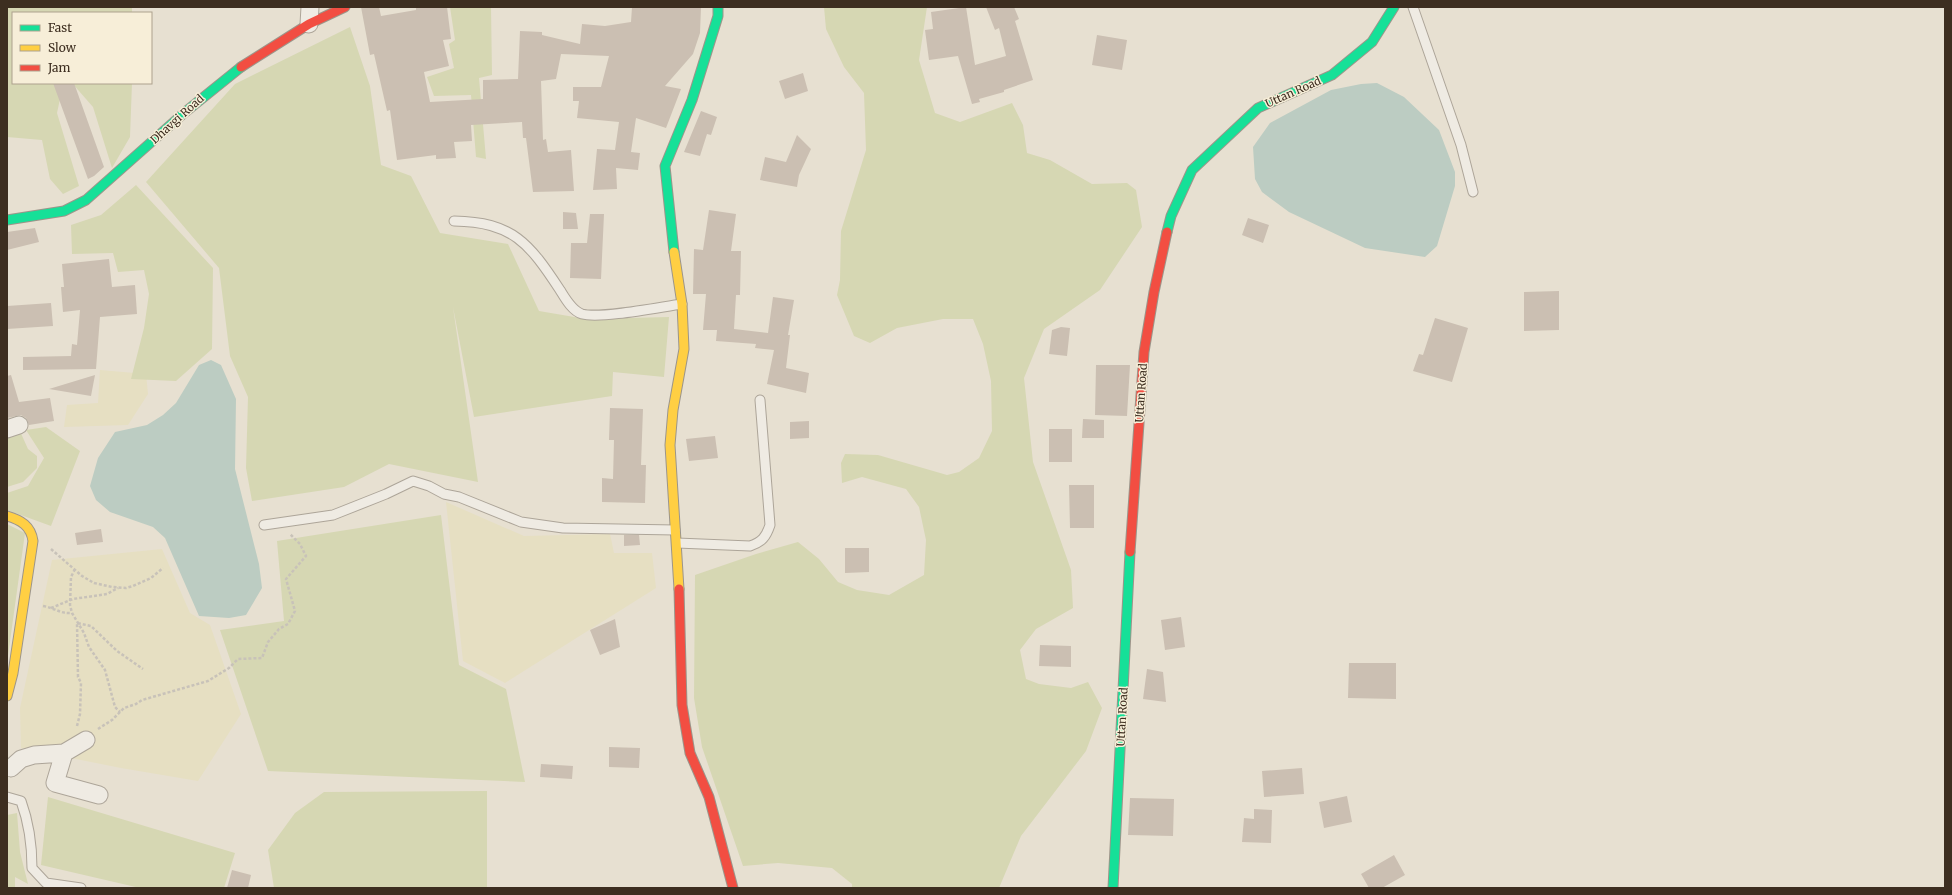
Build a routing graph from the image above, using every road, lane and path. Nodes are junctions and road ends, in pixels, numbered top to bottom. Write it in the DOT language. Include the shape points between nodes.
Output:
graph roads {
  1 [pos="310,7"];
  2 [pos="346,7"];
  3 [pos="718,7"];
  4 [pos="1394,7"];
  5 [pos="1413,7"];
  6 [pos="309,24"];
  7 [pos="1473,192"];
  8 [pos="7,220"];
  9 [pos="454,221"];
  10 [pos="682,304"];
  11 [pos="760,400"];
  12 [pos="7,516"];
  13 [pos="281,523"];
  14 [pos="264,525"];
  15 [pos="676,530"];
  16 [pos="677,543"];
  17 [pos="48,546"];
  18 [pos="164,568"];
  19 [pos="75,569"];
  20 [pos="118,588"];
  21 [pos="70,600"];
  22 [pos="51,608"];
  23 [pos="77,623"];
  24 [pos="143,669"];
  25 [pos="7,696"];
  26 [pos="120,712"];
  27 [pos="75,747"];
  28 [pos="8,768"];
  29 [pos="99,795"];
  30 [pos="7,797"];
  31 [pos="81,888"];
  32 [pos="734,888"];
  33 [pos="1113,888"];
  1 -- 6 [label="street"];
  2 -- 6 [label="street, Dhavgi Road" via="328,13"];
  3 -- 10 [label="street" via="718,16 692,100 665,166 670,229"];
  4 -- 33 [label="street, Uttan Road" via="1372,42 1332,75 1258,108 1192,170 1171,216 1144,352 1132,499"];
  5 -- 7 [label="lane" via="1462,146"];
  6 -- 8 [label="street, Dhavgi Road" via="261,52 216,84 86,200 64,211"];
  9 -- 10 [label="lane" via="477,221 504,230 523,241 569,304 581,314 596,316"];
  10 -- 15 [label="street" via="684,349 673,410 670,445"];
  11 -- 16 [label="lane" via="770,525 766,535 758,544 750,546"];
  12 -- 25 [label="street" via="28,526 34,541"];
  13 -- 14 [label="lane"];
  13 -- 15 [label="lane" via="333,515 413,481 521,522 563,528"];
  13 -- 26 [label="path" via="300,544 306,556 286,579 295,611 288,624 279,629 268,642 262,658 238,659 208,681 142,700"];
  15 -- 16 [label="street"];
  16 -- 32 [label="street" via="682,705 690,753 709,797"];
  17 -- 19 [label="path"];
  18 -- 20 [label="path" via="151,578 133,586"];
  19 -- 20 [label="path" via="94,583"];
  19 -- 21 [label="path" via="71,577"];
  20 -- 21 [label="path" via="107,594"];
  21 -- 22 [label="path"];
  21 -- 23 [label="path"];
  23 -- 24 [label="path" via="92,626 117,651"];
  23 -- 26 [label="path" via="105,670 115,707"];
  23 -- 27 [label="path" via="78,677 82,683"];
  26 -- 27 [label="path"];
  27 -- 28 [label="street" via="21,759"];
  27 -- 29 [label="street" via="55,783"];
  30 -- 31 [label="lane" via="21,801 27,819 32,868 46,883"];
}
